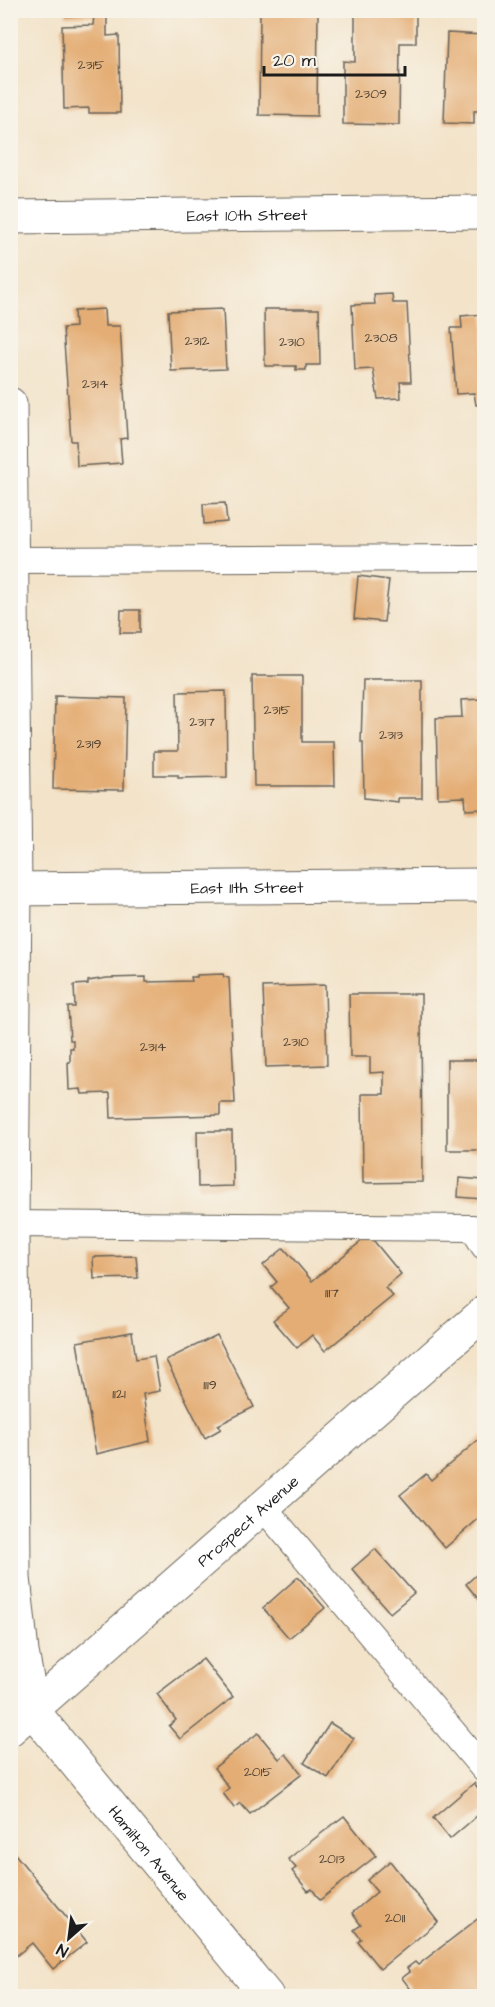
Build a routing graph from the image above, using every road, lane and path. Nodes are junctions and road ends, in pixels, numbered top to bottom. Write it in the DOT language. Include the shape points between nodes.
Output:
graph roads {
  1 [pos="484,212"];
  2 [pos="10,217"];
  3 [pos="10,404"];
  4 [pos="484,558"];
  5 [pos="12,560"];
  6 [pos="484,885"];
  7 [pos="13,889"];
  8 [pos="11,1224"];
  9 [pos="484,1246"];
  10 [pos="484,1313"];
  11 [pos="264,1508"];
  12 [pos="12,1578"];
  13 [pos="22,1720"];
  14 [pos="484,1769"];
  15 [pos="267,1996"];
  1 -- 2 [label="street, East 10th Street"];
  3 -- 5 [label="street"];
  4 -- 5 [label="lane"];
  5 -- 7 [label="street"];
  6 -- 7 [label="street, East 11th Street"];
  7 -- 8 [label="street"];
  8 -- 9 [label="lane" via="472,1228"];
  8 -- 12 [label="street"];
  10 -- 11 [label="street, Prospect Avenue"];
  11 -- 13 [label="street, Prospect Avenue"];
  11 -- 14 [label="lane"];
  12 -- 13 [label="street" via="22,1652"];
  13 -- 15 [label="street, Hamilton Avenue"];
}
